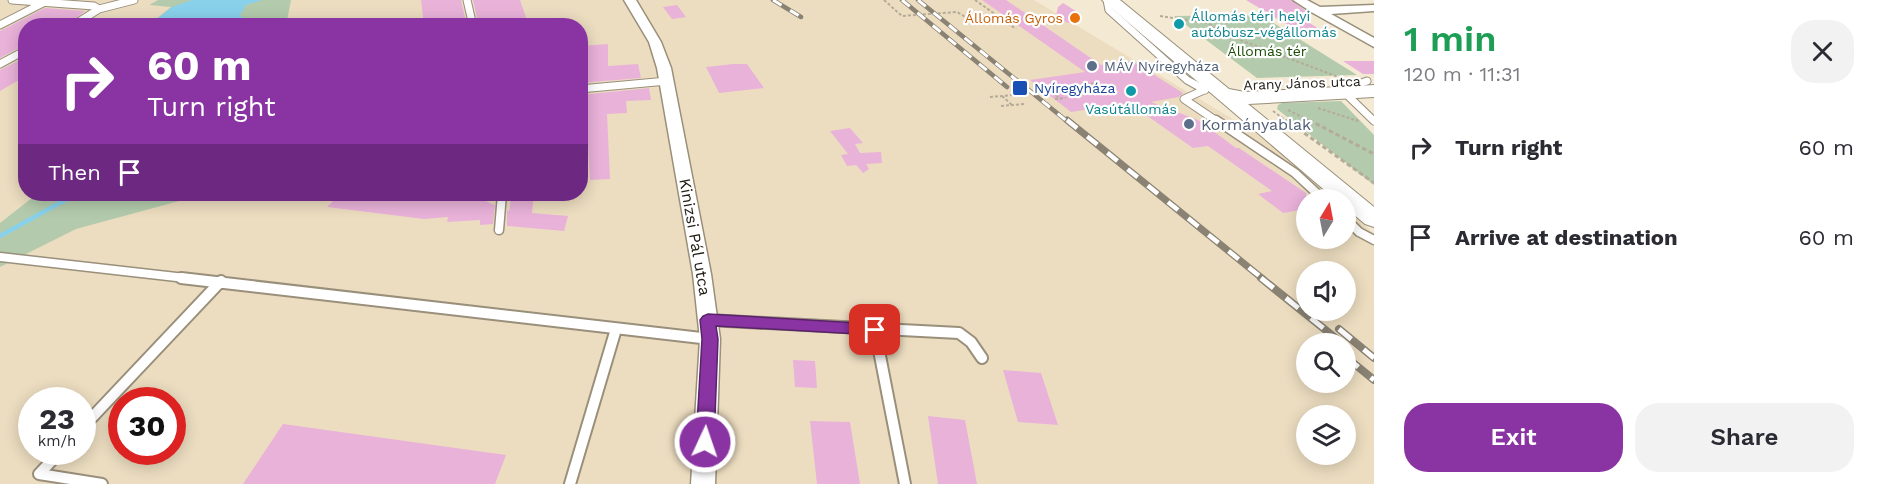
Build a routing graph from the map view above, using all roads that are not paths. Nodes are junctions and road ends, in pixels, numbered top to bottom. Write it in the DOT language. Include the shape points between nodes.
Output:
graph roads {
  1 [pos="12,0"];
  2 [pos="21,0"];
  3 [pos="134,0"];
  4 [pos="467,0"];
  5 [pos="630,0"];
  6 [pos="1108,0"];
  7 [pos="1124,0"];
  8 [pos="1299,0"];
  9 [pos="45,2"];
  10 [pos="1374,8"];
  11 [pos="99,9"];
  12 [pos="1317,11"];
  13 [pos="85,18"];
  14 [pos="471,18"];
  15 [pos="0,25"];
  16 [pos="1374,43"];
  17 [pos="18,54"];
  18 [pos="0,64"];
  19 [pos="667,81"];
  20 [pos="1362,86"];
  21 [pos="588,88"];
  22 [pos="1241,97"];
  23 [pos="1374,122"];
  24 [pos="1312,189"];
  25 [pos="1374,200"];
  26 [pos="502,201"];
  27 [pos="1374,219"];
  28 [pos="1356,229"];
  29 [pos="500,230"];
  30 [pos="1374,240"];
  31 [pos="0,256"];
  32 [pos="221,281"];
  33 [pos="708,320"];
  34 [pos="616,328"];
  35 [pos="875,330"];
  36 [pos="710,339"];
  37 [pos="982,358"];
  38 [pos="96,413"];
  39 [pos="48,465"];
  40 [pos="64,481"];
  41 [pos="102,484"];
  42 [pos="570,484"];
  43 [pos="702,484"];
  44 [pos="905,484"];
  1 -- 2 [label="lane"];
  2 -- 9 [label="lane"];
  3 -- 11 [label="lane"];
  4 -- 14 [label="lane"];
  5 -- 19 [label="street, Kinizsi Pál utca" via="661,55"];
  6 -- 22 [label="main road"];
  7 -- 22 [label="main road"];
  8 -- 12 [label="street"];
  9 -- 11 [label="lane"];
  9 -- 15 [label="lane"];
  10 -- 12 [label="street"];
  11 -- 13 [label="lane"];
  12 -- 16 [label="street"];
  17 -- 18 [label="lane"];
  19 -- 21 [label="lane"];
  19 -- 33 [label="street, Kinizsi Pál utca"];
  20 -- 22 [label="main road, Arany János utca"];
  20 -- 23 [label="lane"];
  22 -- 24 [label="lane" via="1184,99 1295,173"];
  22 -- 25 [label="main road"];
  22 -- 27 [label="main road"];
  26 -- 29 [label="lane"];
  28 -- 30 [label="lane"];
  31 -- 32 [label="lane"];
  32 -- 34 [label="lane"];
  32 -- 38 [label="lane"];
  33 -- 35 [label="lane"];
  33 -- 36 [label="street, Kinizsi Pál utca"];
  34 -- 36 [label="lane"];
  34 -- 42 [label="lane"];
  35 -- 37 [label="lane" via="959,333"];
  35 -- 44 [label="lane"];
  36 -- 43 [label="street, Kinizsi Pál utca"];
  39 -- 40 [label="lane" via="39,474"];
  40 -- 41 [label="lane"];
}
